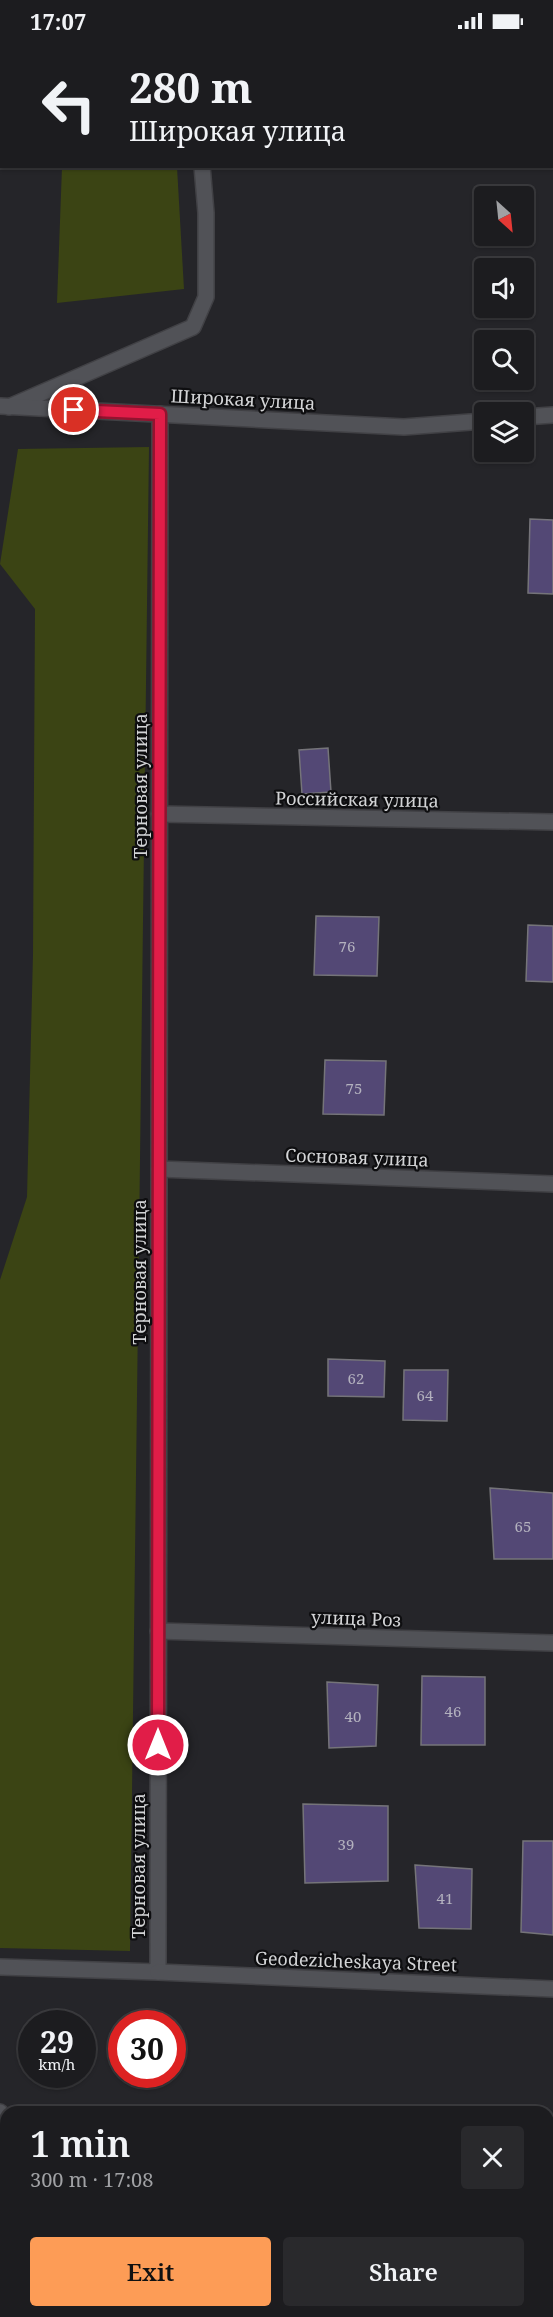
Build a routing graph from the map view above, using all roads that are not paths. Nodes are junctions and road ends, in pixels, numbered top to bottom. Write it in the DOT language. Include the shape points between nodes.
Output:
graph roads {
  1 [pos="202,168"];
  2 [pos="4,406"];
  3 [pos="160,414"];
  4 [pos="553,415"];
  5 [pos="534,416"];
  6 [pos="474,422"];
  7 [pos="159,814"];
  8 [pos="553,822"];
  9 [pos="159,1169"];
  10 [pos="553,1184"];
  11 [pos="158,1631"];
  12 [pos="553,1643"];
  13 [pos="0,1967"];
  14 [pos="158,1972"];
  15 [pos="553,1989"];
  1 -- 2 [label="street" via="206,297 193,327"];
  2 -- 3 [label="street, Широкая улица"];
  3 -- 6 [label="street, Широкая улица" via="404,427"];
  3 -- 7 [label="street, Терновая улица"];
  4 -- 5 [label="street"];
  7 -- 8 [label="street, Российская улица"];
  7 -- 9 [label="street, Терновая улица"];
  9 -- 10 [label="street, Сосновая улица"];
  9 -- 11 [label="street, Терновая улица"];
  11 -- 12 [label="street, улица Роз"];
  11 -- 14 [label="street, Терновая улица"];
  13 -- 14 [label="street"];
  14 -- 15 [label="street, Geodezicheskaya Street"];
}
